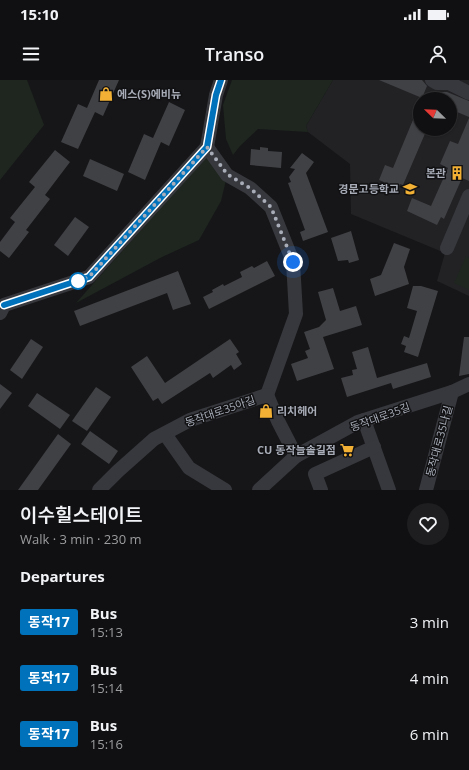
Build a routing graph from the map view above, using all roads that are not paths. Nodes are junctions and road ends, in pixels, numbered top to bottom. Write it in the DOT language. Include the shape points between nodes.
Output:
graph roads {
  1 [pos="221,80"];
  2 [pos="432,80"];
  3 [pos="469,93"];
  4 [pos="207,147"];
  5 [pos="469,196"];
  6 [pos="447,248"];
  7 [pos="0,313"];
  8 [pos="469,384"];
  9 [pos="452,392"];
  10 [pos="267,395"];
  11 [pos="364,420"];
  12 [pos="165,434"];
  13 [pos="374,448"];
  14 [pos="296,456"];
  15 [pos="99,490"];
  16 [pos="225,490"];
  17 [pos="259,490"];
  18 [pos="321,490"];
  19 [pos="389,490"];
  20 [pos="426,490"];
  1 -- 4 [label="street"];
  2 -- 3 [label="street" via="450,83"];
  4 -- 7 [label="street" via="89,277 4,305"];
  4 -- 10 [label="street" via="227,174 250,188 271,207 293,262 296,314"];
  5 -- 6 [label="street"];
  8 -- 9 [label="street, 동작대로35길"];
  9 -- 11 [label="street, 동작대로35길"];
  9 -- 20 [label="street, 동작대로35나길"];
  10 -- 12 [label="street, 동작대로35아길" via="190,420"];
  10 -- 14 [label="street"];
  11 -- 13 [label="street"];
  11 -- 14 [label="street, 동작대로35길"];
  12 -- 15 [label="street, 동작대로35아길" via="154,439"];
  12 -- 16 [label="street" via="189,468"];
  13 -- 18 [label="street" via="315,474"];
  13 -- 19 [label="street"];
  14 -- 17 [label="street, 동작대로35길"];
}
